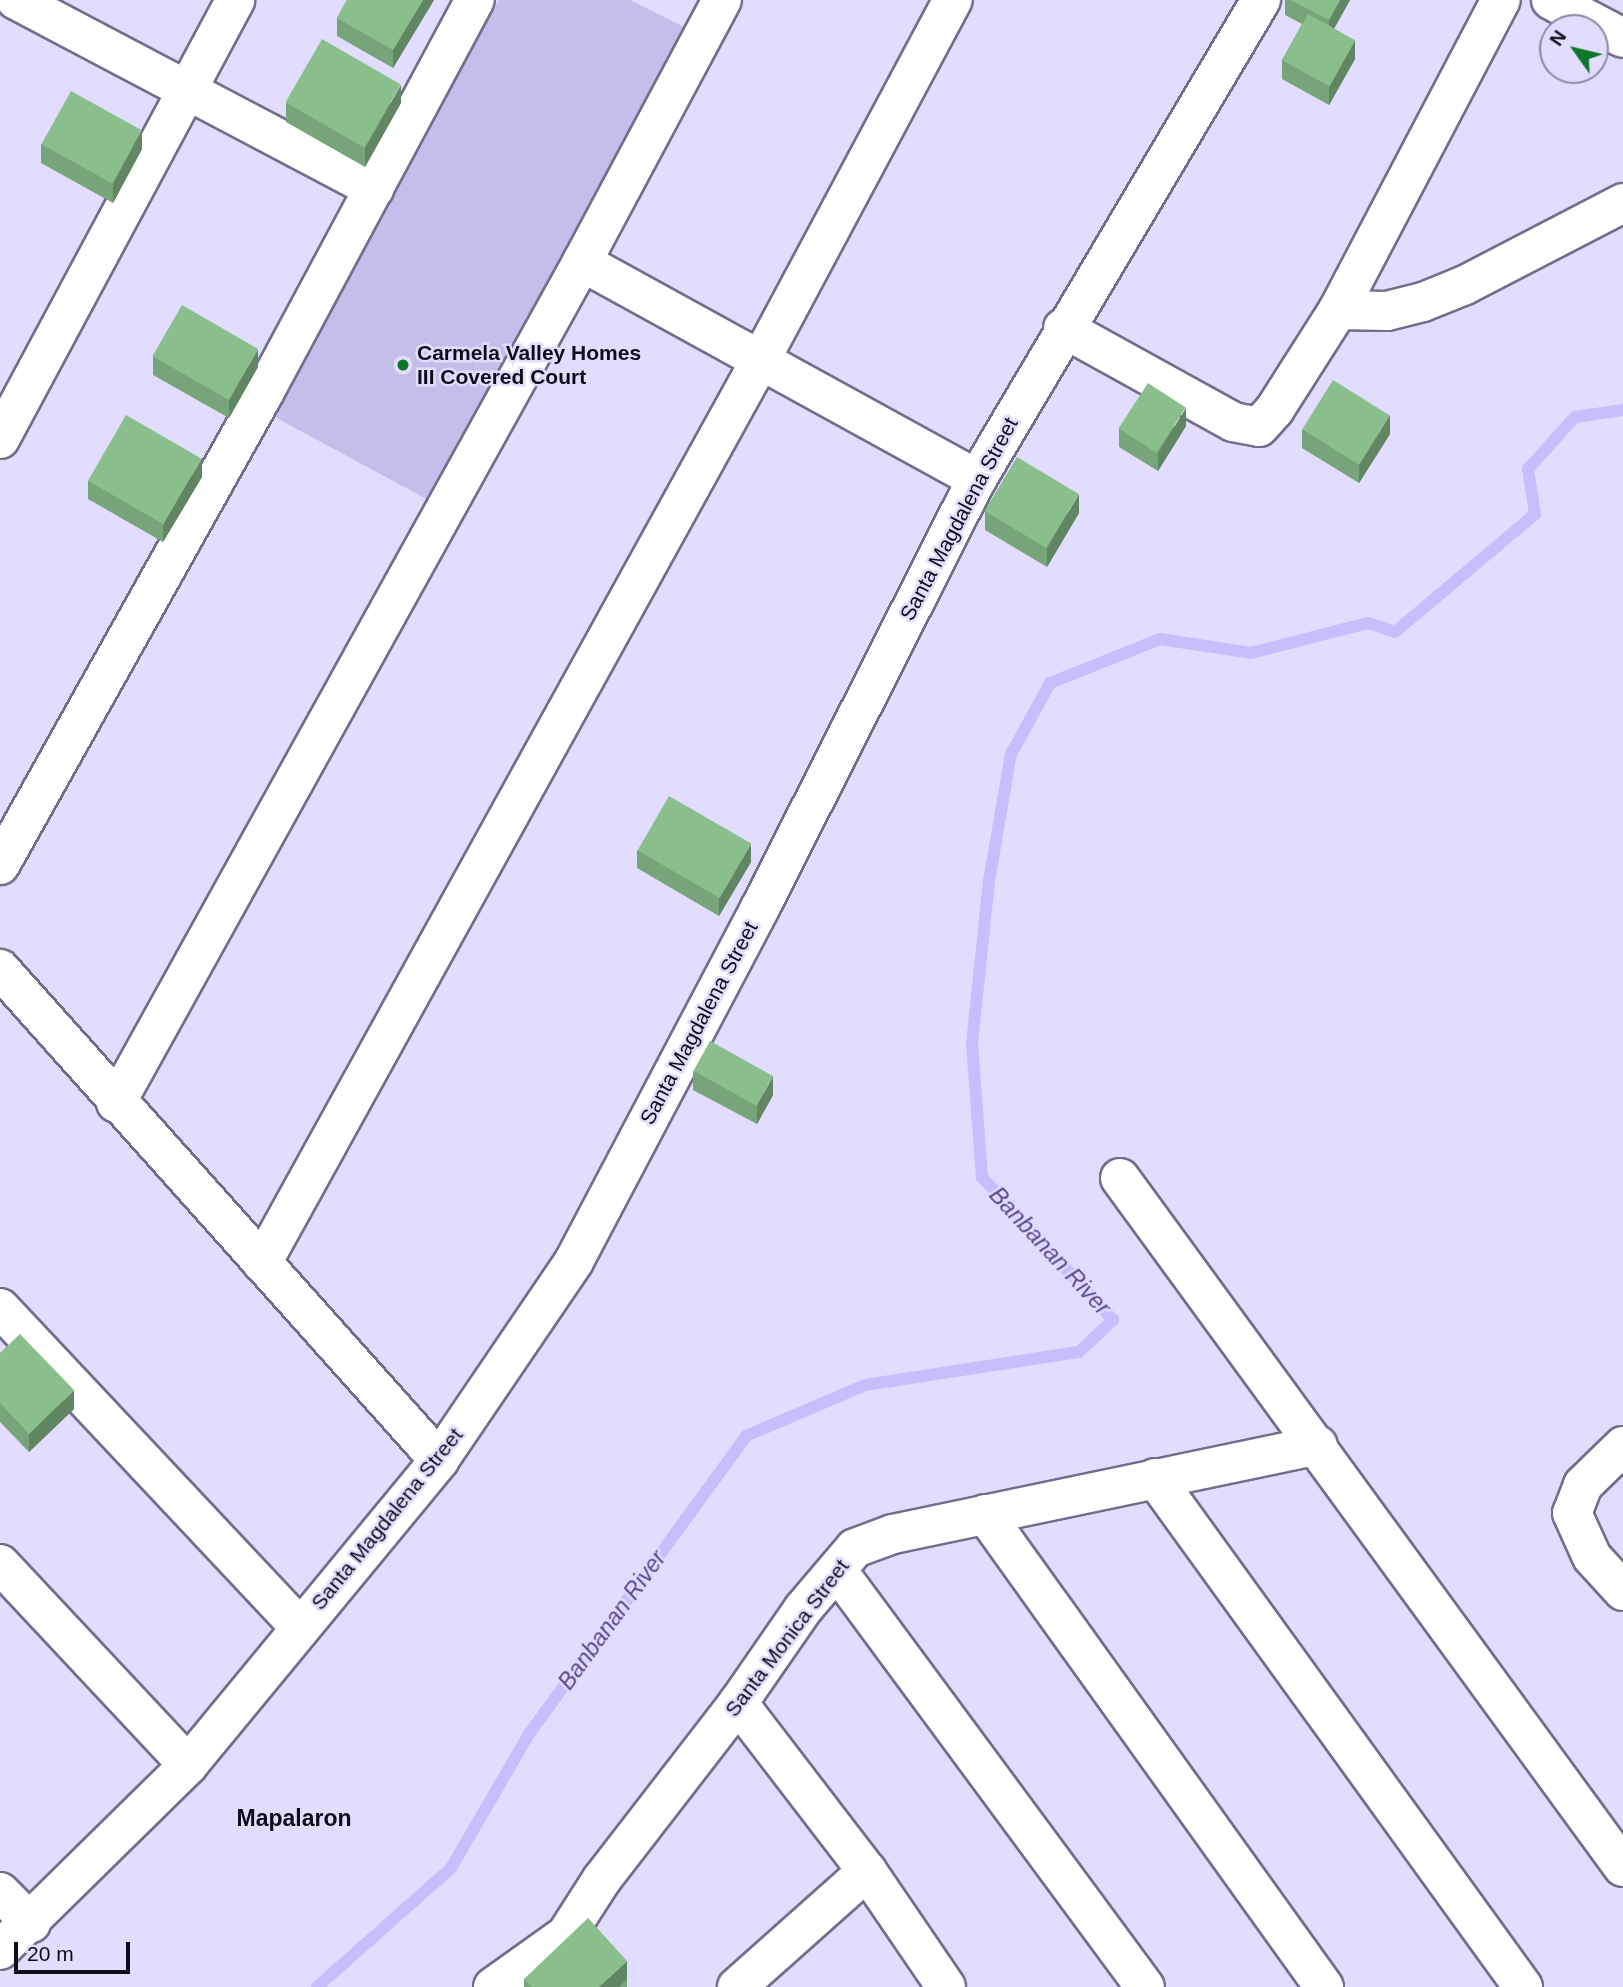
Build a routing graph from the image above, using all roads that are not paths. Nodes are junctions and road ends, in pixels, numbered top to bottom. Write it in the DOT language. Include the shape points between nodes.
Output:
graph roads {
  1 [pos="16,0"];
  2 [pos="235,0"];
  3 [pos="475,0"];
  4 [pos="722,0"];
  5 [pos="953,0"];
  6 [pos="1261,0"];
  7 [pos="1501,0"];
  8 [pos="1551,0"];
  9 [pos="1623,38"];
  10 [pos="186,89"];
  11 [pos="374,189"];
  12 [pos="1623,203"];
  13 [pos="582,262"];
  14 [pos="1338,310"];
  15 [pos="1063,328"];
  16 [pos="761,359"];
  17 [pos="0,439"];
  18 [pos="977,479"];
  19 [pos="0,864"];
  20 [pos="0,970"];
  21 [pos="116,1103"];
  22 [pos="1121,1178"];
  23 [pos="262,1263"];
  24 [pos="0,1308"];
  25 [pos="1318,1446"];
  26 [pos="1623,1446"];
  27 [pos="439,1460"];
  28 [pos="1155,1478"];
  29 [pos="985,1514"];
  30 [pos="0,1564"];
  31 [pos="837,1570"];
  32 [pos="1623,1591"];
  33 [pos="300,1627"];
  34 [pos="738,1703"];
  35 [pos="188,1765"];
  36 [pos="1623,1867"];
  37 [pos="867,1871"];
  38 [pos="0,1892"];
  39 [pos="31,1923"];
  40 [pos="0,1950"];
  41 [pos="493,1987"];
  42 [pos="737,1987"];
  43 [pos="946,1987"];
  44 [pos="1145,1987"];
  45 [pos="1324,1987"];
  46 [pos="1523,1987"];
  1 -- 10 [label="street"];
  2 -- 10 [label="street"];
  3 -- 11 [label="street"];
  4 -- 13 [label="street"];
  5 -- 16 [label="street"];
  6 -- 15 [label="street, Santa Magdalena Street"];
  7 -- 14 [label="street"];
  8 -- 9 [label="street"];
  10 -- 11 [label="street"];
  10 -- 17 [label="street"];
  11 -- 19 [label="street"];
  12 -- 14 [label="street" via="1423,302 1387,312"];
  13 -- 16 [label="street"];
  13 -- 21 [label="street"];
  14 -- 15 [label="street" via="1275,410 1259,427 1233,422"];
  15 -- 18 [label="street, Santa Magdalena Street"];
  16 -- 18 [label="street"];
  16 -- 23 [label="street"];
  18 -- 27 [label="street, Santa Magdalena Street" via="761,906 574,1261"];
  20 -- 21 [label="street"];
  21 -- 23 [label="street"];
  22 -- 25 [label="street"];
  23 -- 27 [label="street"];
  24 -- 33 [label="street"];
  25 -- 28 [label="street, Santa Monica Street"];
  25 -- 36 [label="street"];
  26 -- 32 [label="street" via="1583,1485 1572,1513 1592,1557"];
  27 -- 33 [label="street, Santa Magdalena Street"];
  28 -- 29 [label="street, Santa Monica Street"];
  28 -- 46 [label="street"];
  29 -- 31 [label="street, Santa Monica Street" via="893,1534 855,1548"];
  29 -- 45 [label="street"];
  30 -- 35 [label="street"];
  31 -- 34 [label="street, Santa Monica Street" via="803,1609"];
  31 -- 44 [label="street"];
  33 -- 35 [label="street, Santa Magdalena Street"];
  34 -- 37 [label="street"];
  34 -- 41 [label="street, Santa Monica Street" via="602,1879 566,1936"];
  35 -- 39 [label="street, Santa Magdalena Street"];
  37 -- 42 [label="street"];
  37 -- 43 [label="street"];
  38 -- 39 [label="street"];
  39 -- 40 [label="street, Santa Magdalena Street"];
}
